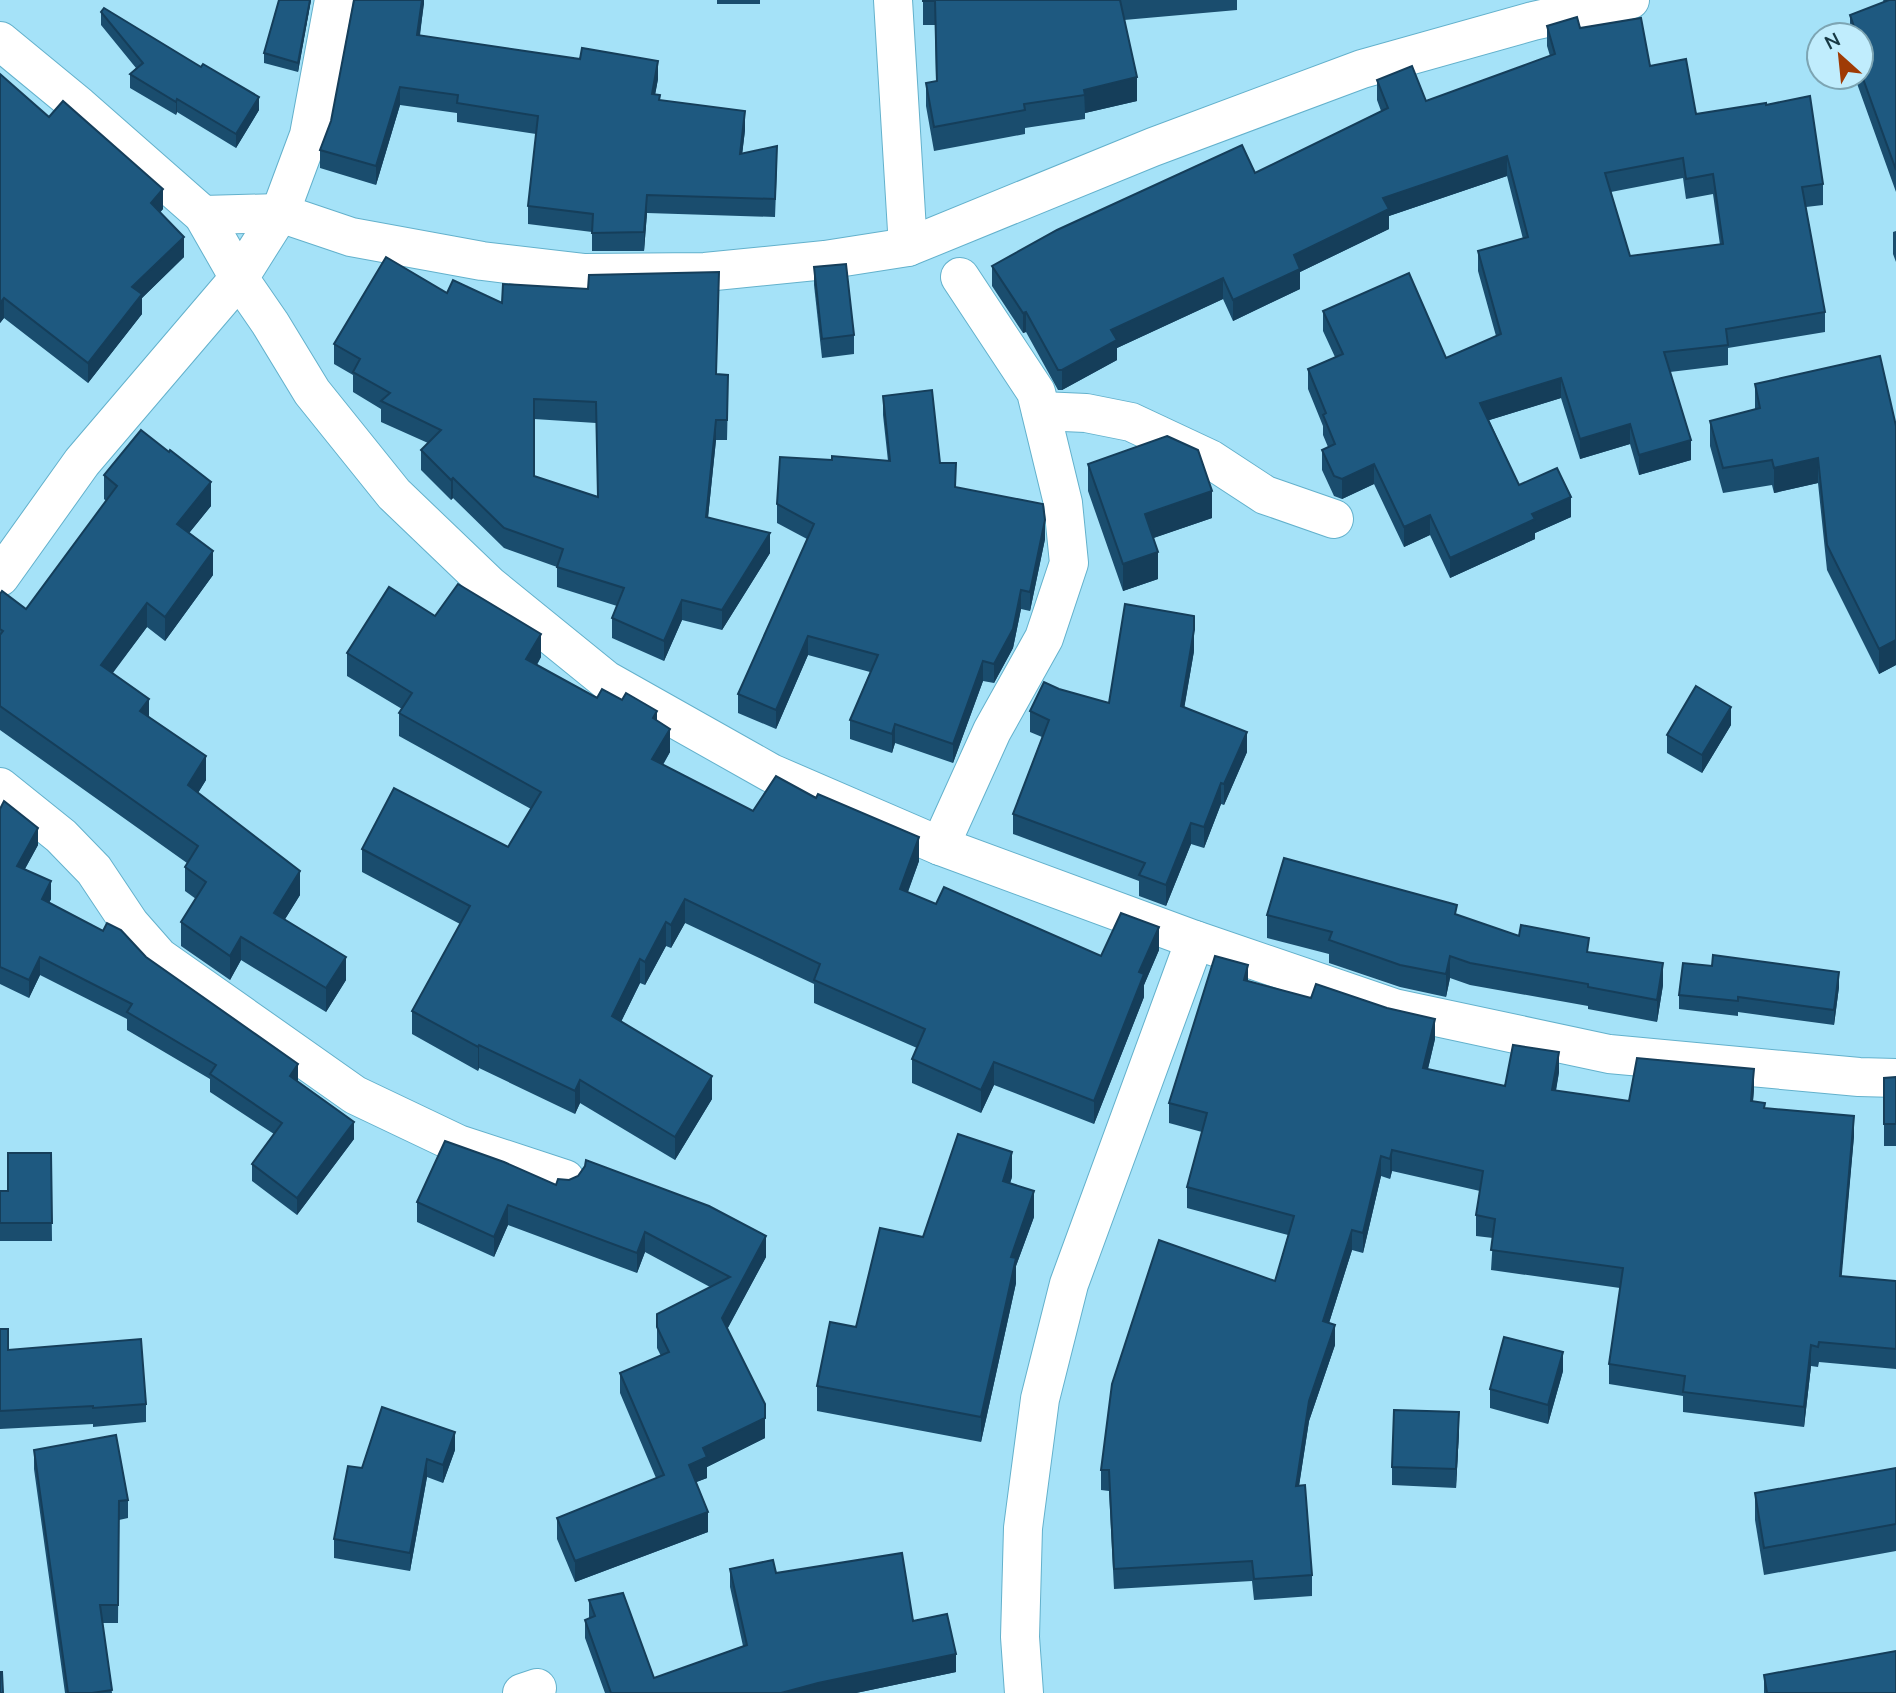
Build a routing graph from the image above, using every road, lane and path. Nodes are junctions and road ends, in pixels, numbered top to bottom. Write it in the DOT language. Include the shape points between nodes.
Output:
graph roads {
  1 [pos="334,0"];
  2 [pos="892,0"];
  3 [pos="1630,0"];
  4 [pos="0,41"];
  5 [pos="280,213"];
  6 [pos="203,215"];
  7 [pos="908,247"];
  8 [pos="960,277"];
  9 [pos="239,278"];
  10 [pos="1041,411"];
  11 [pos="1334,519"];
  12 [pos="0,577"];
  13 [pos="0,788"];
  14 [pos="940,846"];
  15 [pos="1195,940"];
  16 [pos="1896,1078"];
  17 [pos="565,1180"];
  18 [pos="1024,1693"];
  1 -- 5 [label="street" via="309,135"];
  2 -- 7 [label="street"];
  3 -- 7 [label="street" via="1533,21 1362,69 1153,147"];
  4 -- 6 [label="street"];
  5 -- 6 [label="street"];
  5 -- 7 [label="street" via="351,237 585,274 705,272"];
  5 -- 9 [label="street"];
  6 -- 9 [label="street"];
  8 -- 10 [label="street" via="1036,392"];
  9 -- 12 [label="street" via="82,462"];
  9 -- 14 [label="street" via="312,392 394,494 489,585 606,680 771,773"];
  10 -- 11 [label="street" via="1131,422 1210,458 1265,495"];
  10 -- 14 [label="street" via="1063,503 1069,564 1044,638 992,731"];
  13 -- 17 [label="street" via="61,836 94,870 159,957 355,1095 458,1144"];
  14 -- 15 [label="street"];
  15 -- 16 [label="street" via="1394,1008 1609,1054"];
  15 -- 18 [label="street" via="1069,1284 1040,1399 1023,1528 1020,1637"];
}
